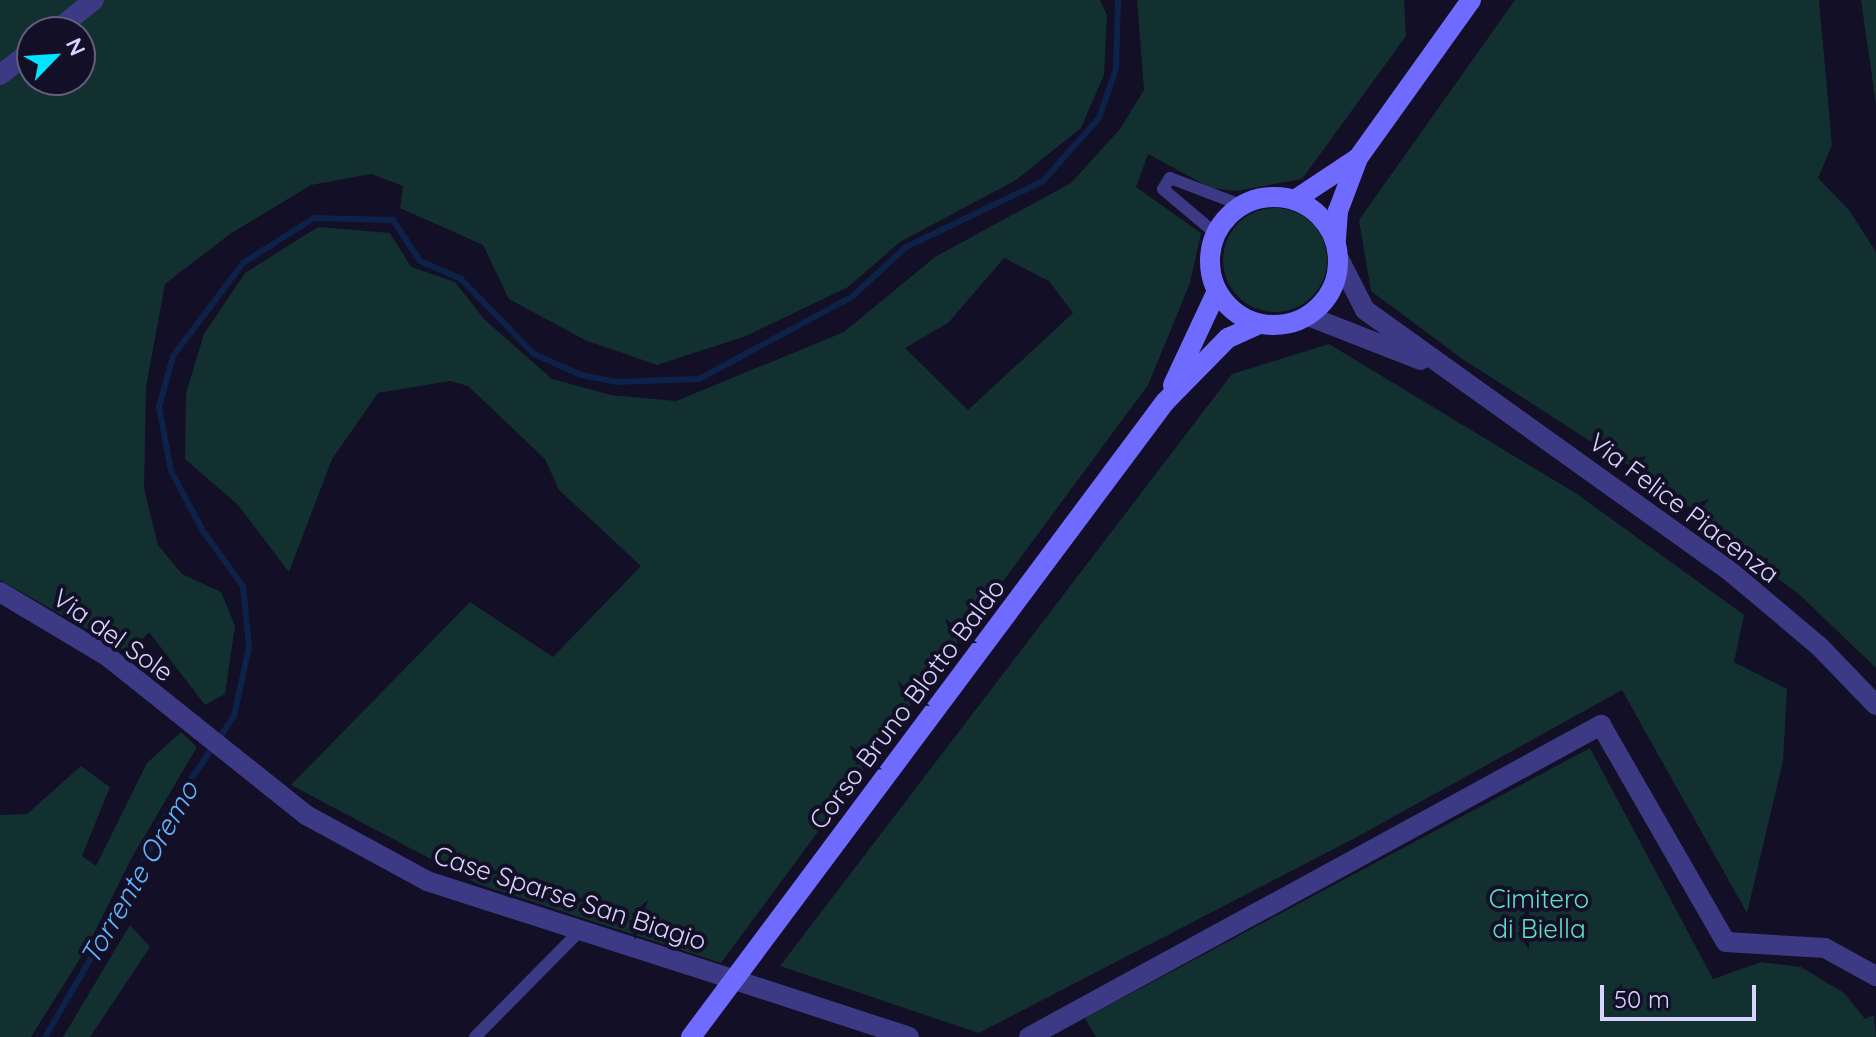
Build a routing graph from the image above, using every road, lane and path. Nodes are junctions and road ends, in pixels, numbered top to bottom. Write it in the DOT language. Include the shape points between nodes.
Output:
graph roads {
  1 [pos="94,0"];
  2 [pos="1471,0"];
  3 [pos="1458,9"];
  4 [pos="74,16"];
  5 [pos="16,62"];
  6 [pos="0,75"];
  7 [pos="1358,158"];
  8 [pos="1296,199"];
  9 [pos="1241,205"];
  10 [pos="1215,233"];
  11 [pos="1337,249"];
  12 [pos="1217,291"];
  13 [pos="1308,316"];
  14 [pos="1259,324"];
  15 [pos="1447,370"];
  16 [pos="1165,402"];
  17 [pos="0,592"];
  18 [pos="1876,705"];
  19 [pos="193,725"];
  20 [pos="580,931"];
  21 [pos="1876,976"];
  22 [pos="735,980"];
  23 [pos="475,1037"];
  24 [pos="691,1037"];
  25 [pos="909,1037"];
  26 [pos="1029,1037"];
  1 -- 4 [label="street"];
  2 -- 3 [label="main road"];
  3 -- 7 [label="main road"];
  5 -- 6 [label="street"];
  7 -- 8 [label="main road"];
  7 -- 11 [label="main road" via="1338,211"];
  8 -- 9 [label="main road" via="1258,198"];
  8 -- 11 [label="main road" via="1320,215"];
  9 -- 10 [label="main road"];
  9 -- 10 [label="lane" via="1170,178 1163,189"];
  10 -- 12 [label="main road" via="1210,272"];
  11 -- 13 [label="main road" via="1331,292"];
  11 -- 15 [label="street, Via Felice Piacenza" via="1365,310"];
  12 -- 14 [label="main road" via="1235,311"];
  12 -- 16 [label="main road, Corso Bruno Blotto Baldo"];
  13 -- 14 [label="main road" via="1284,324"];
  13 -- 15 [label="street, Via Felice Piacenza"];
  14 -- 16 [label="main road, Corso Bruno Blotto Baldo" via="1228,338"];
  15 -- 18 [label="street, Via Felice Piacenza" via="1731,572 1819,646"];
  16 -- 22 [label="main road, Corso Bruno Blotto Baldo"];
  17 -- 19 [label="street, Via del Sole" via="107,656"];
  19 -- 20 [label="street, Case Sparse San Biagio" via="306,815 427,881"];
  20 -- 22 [label="street, Case Sparse San Biagio"];
  20 -- 23 [label="lane"];
  21 -- 26 [label="street" via="1825,948 1726,942 1713,928 1601,725"];
  22 -- 24 [label="main road, Corso Bruno Blotto Baldo"];
  22 -- 25 [label="street, Case Sparse San Biagio"];
}
